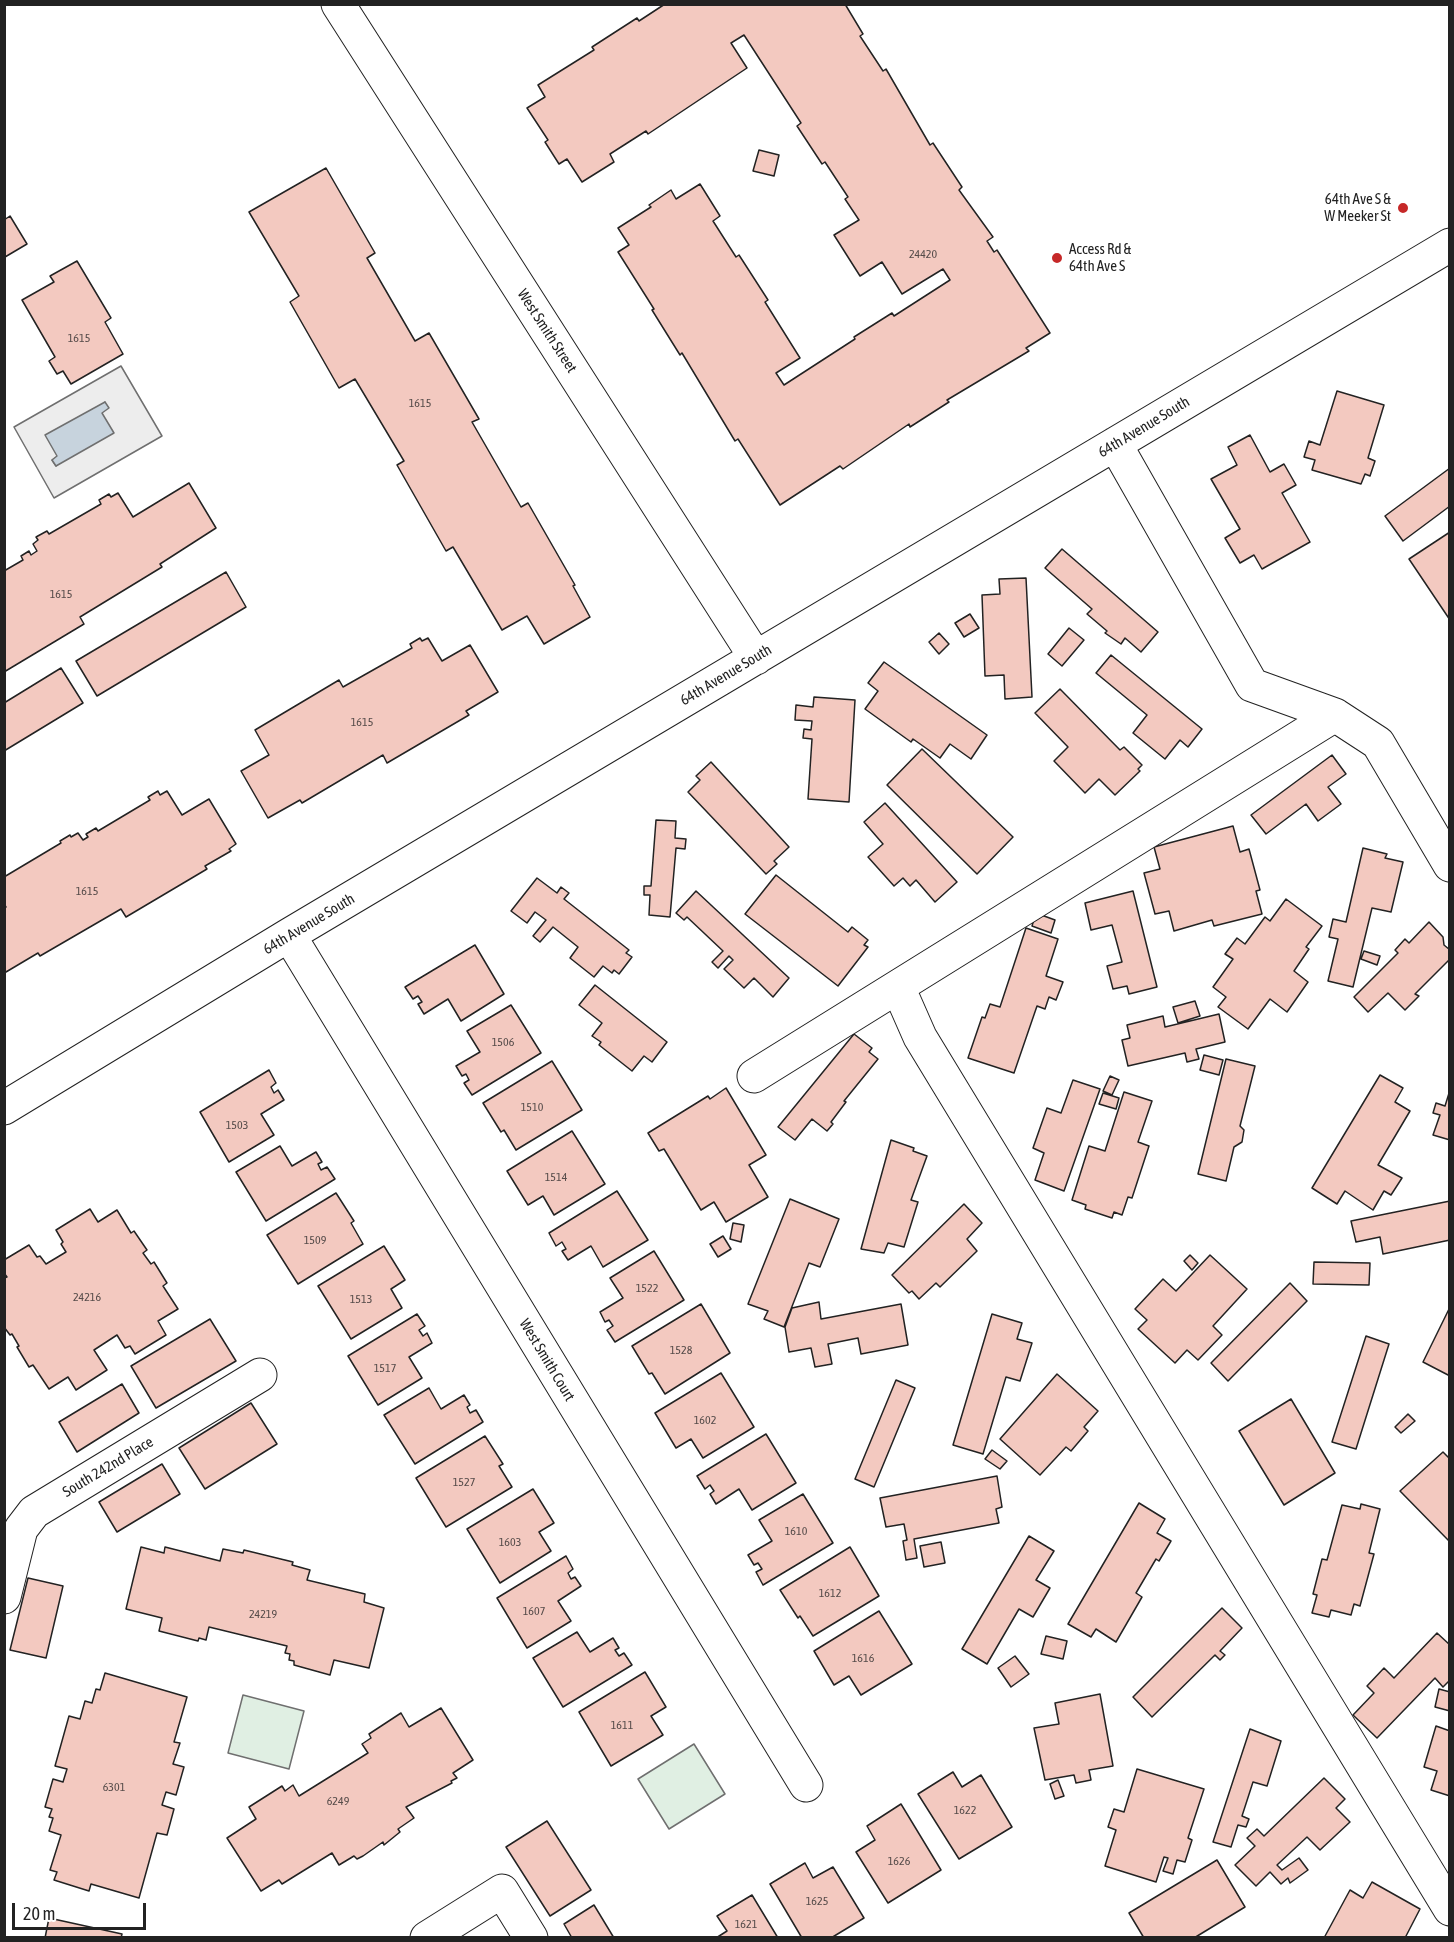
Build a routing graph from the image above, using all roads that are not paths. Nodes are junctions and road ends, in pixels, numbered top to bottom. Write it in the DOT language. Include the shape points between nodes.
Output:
graph roads {
  1 [pos="338,4"];
  2 [pos="1449,245"];
  3 [pos="1115,444"];
  4 [pos="756,658"];
  5 [pos="1335,715"];
  6 [pos="1449,865"];
  7 [pos="289,935"];
  8 [pos="898,987"];
  9 [pos="754,1076"];
  10 [pos="4,1108"];
  11 [pos="260,1375"];
  12 [pos="4,1597"];
  13 [pos="806,1785"];
  14 [pos="1449,1909"];
  15 [pos="427,1938"];
  16 [pos="531,1938"];
  1 -- 4 [label="street, West Smith Street"];
  2 -- 3 [label="street, 64th Avenue South"];
  3 -- 4 [label="street, 64th Avenue South"];
  3 -- 5 [label="street" via="1252,686"];
  4 -- 7 [label="street, 64th Avenue South"];
  5 -- 6 [label="street" via="1378,743"];
  5 -- 8 [label="street"];
  7 -- 10 [label="street, 64th Avenue South"];
  7 -- 13 [label="street, West Smith Court"];
  8 -- 9 [label="street"];
  8 -- 14 [label="street" via="926,1047"];
  11 -- 12 [label="street, South 242nd Place" via="34,1512 21,1529"];
  15 -- 16 [label="street" via="502,1891"];
}
